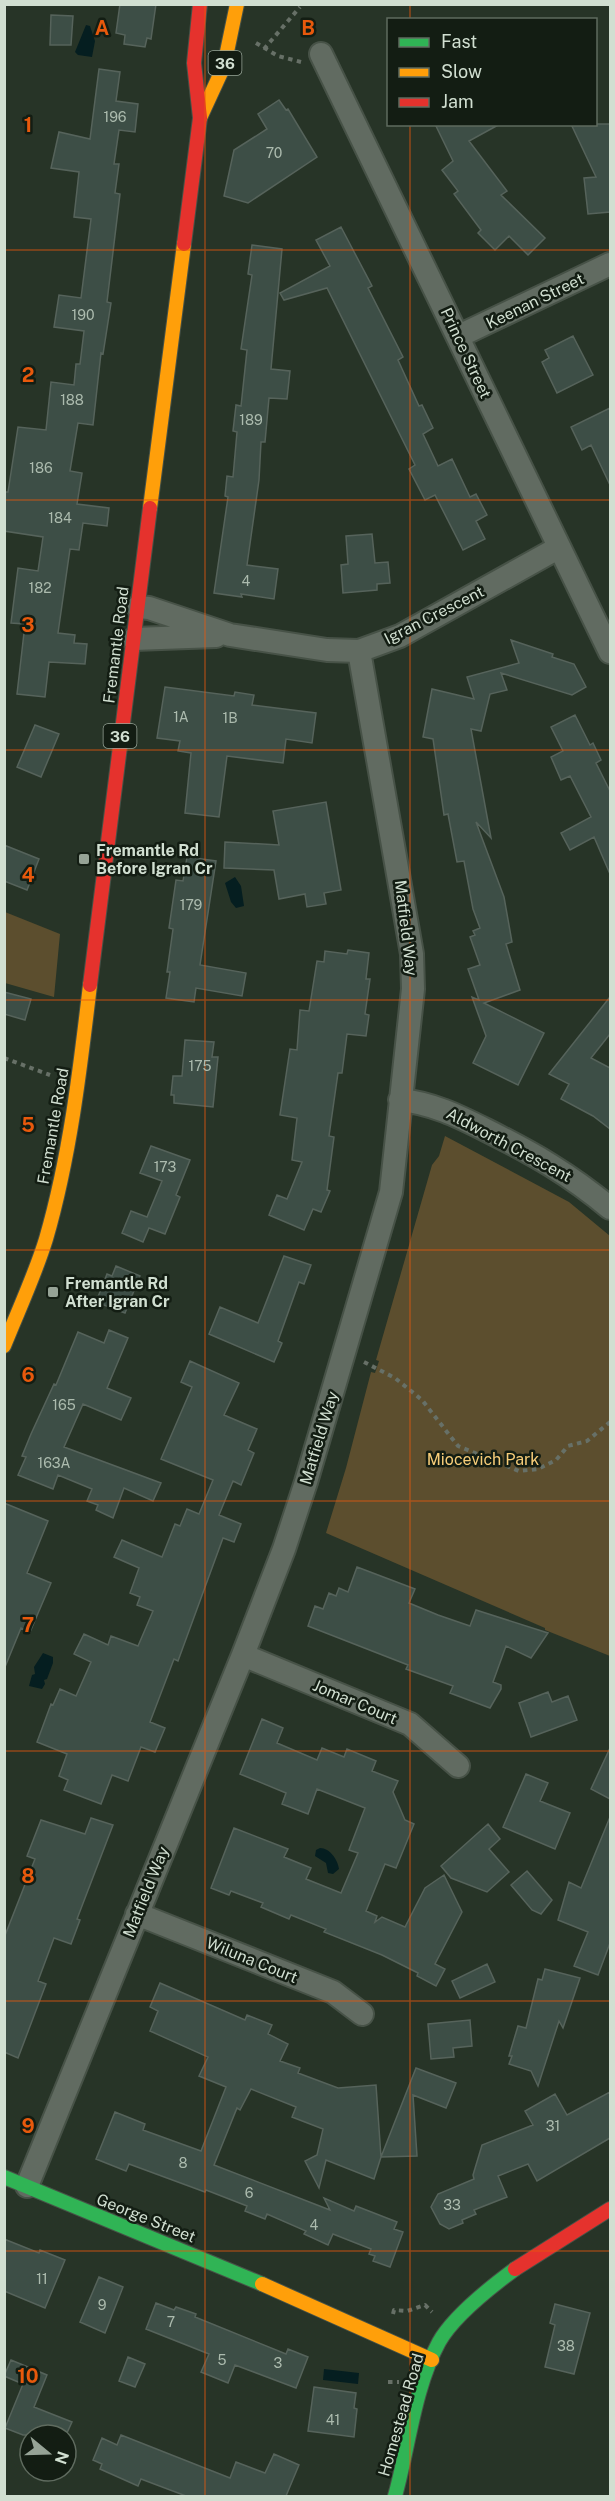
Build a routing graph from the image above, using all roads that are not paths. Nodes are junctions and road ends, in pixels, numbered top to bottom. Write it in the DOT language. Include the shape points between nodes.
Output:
graph roads {
  1 [pos="200,4"];
  2 [pos="237,4"];
  3 [pos="321,54"];
  4 [pos="200,118"];
  5 [pos="610,264"];
  6 [pos="459,336"];
  7 [pos="558,548"];
  8 [pos="138,607"];
  9 [pos="230,635"];
  10 [pos="134,639"];
  11 [pos="359,651"];
  12 [pos="610,652"];
  13 [pos="400,1100"];
  14 [pos="610,1208"];
  15 [pos="4,1346"];
  16 [pos="243,1654"];
  17 [pos="458,1766"];
  18 [pos="137,1914"];
  19 [pos="362,2014"];
  20 [pos="4,2177"];
  21 [pos="27,2186"];
  22 [pos="610,2209"];
  23 [pos="546,2248"];
  24 [pos="508,2258"];
  25 [pos="275,2289"];
  26 [pos="348,2307"];
  27 [pos="422,2346"];
  28 [pos="432,2360"];
  29 [pos="396,2430"];
  1 -- 4 [label="main road, Fremantle Road / 36" via="194,63"];
  2 -- 4 [label="main road, Fremantle Road / 36" via="224,66"];
  3 -- 6 [label="street, Prince Street"];
  4 -- 8 [label="main road, Fremantle Road / 36"];
  5 -- 6 [label="street, Keenan Street"];
  6 -- 7 [label="street, Prince Street"];
  7 -- 11 [label="street, Igran Crescent" via="400,636"];
  7 -- 12 [label="street, Prince Street"];
  8 -- 9 [label="street, Igran Crescent"];
  8 -- 10 [label="main road, Fremantle Road / 36"];
  9 -- 10 [label="street, Igran Crescent"];
  9 -- 11 [label="street, Igran Crescent"];
  10 -- 15 [label="main road, Fremantle Road / 36" via="77,1092 62,1177 45,1241"];
  11 -- 13 [label="street, Matfield Way" via="412,954 413,989"];
  13 -- 14 [label="street, Aldworth Crescent" via="446,1110 529,1151 573,1178"];
  13 -- 16 [label="street, Matfield Way" via="385,1215 306,1482"];
  16 -- 17 [label="street, Jomar Court" via="410,1724"];
  16 -- 18 [label="street, Matfield Way"];
  18 -- 19 [label="street, Wiluna Court" via="333,1992"];
  18 -- 21 [label="street, Matfield Way"];
  20 -- 21 [label="main road, George Street"];
  21 -- 25 [label="main road, George Street"];
  22 -- 23 [label="main road, Homestead Road"];
  23 -- 24 [label="main road, Homestead Road"];
  23 -- 27 [label="main road, Homestead Road" via="499,2280"];
  25 -- 26 [label="main road, George Street"];
  25 -- 27 [label="main road, George Street" via="316,2309"];
  27 -- 28 [label="main road, George Street"];
  27 -- 28 [label="main road, Homestead Road"];
  28 -- 29 [label="main road, Homestead Road" via="395,2496 392,2451"];
}
